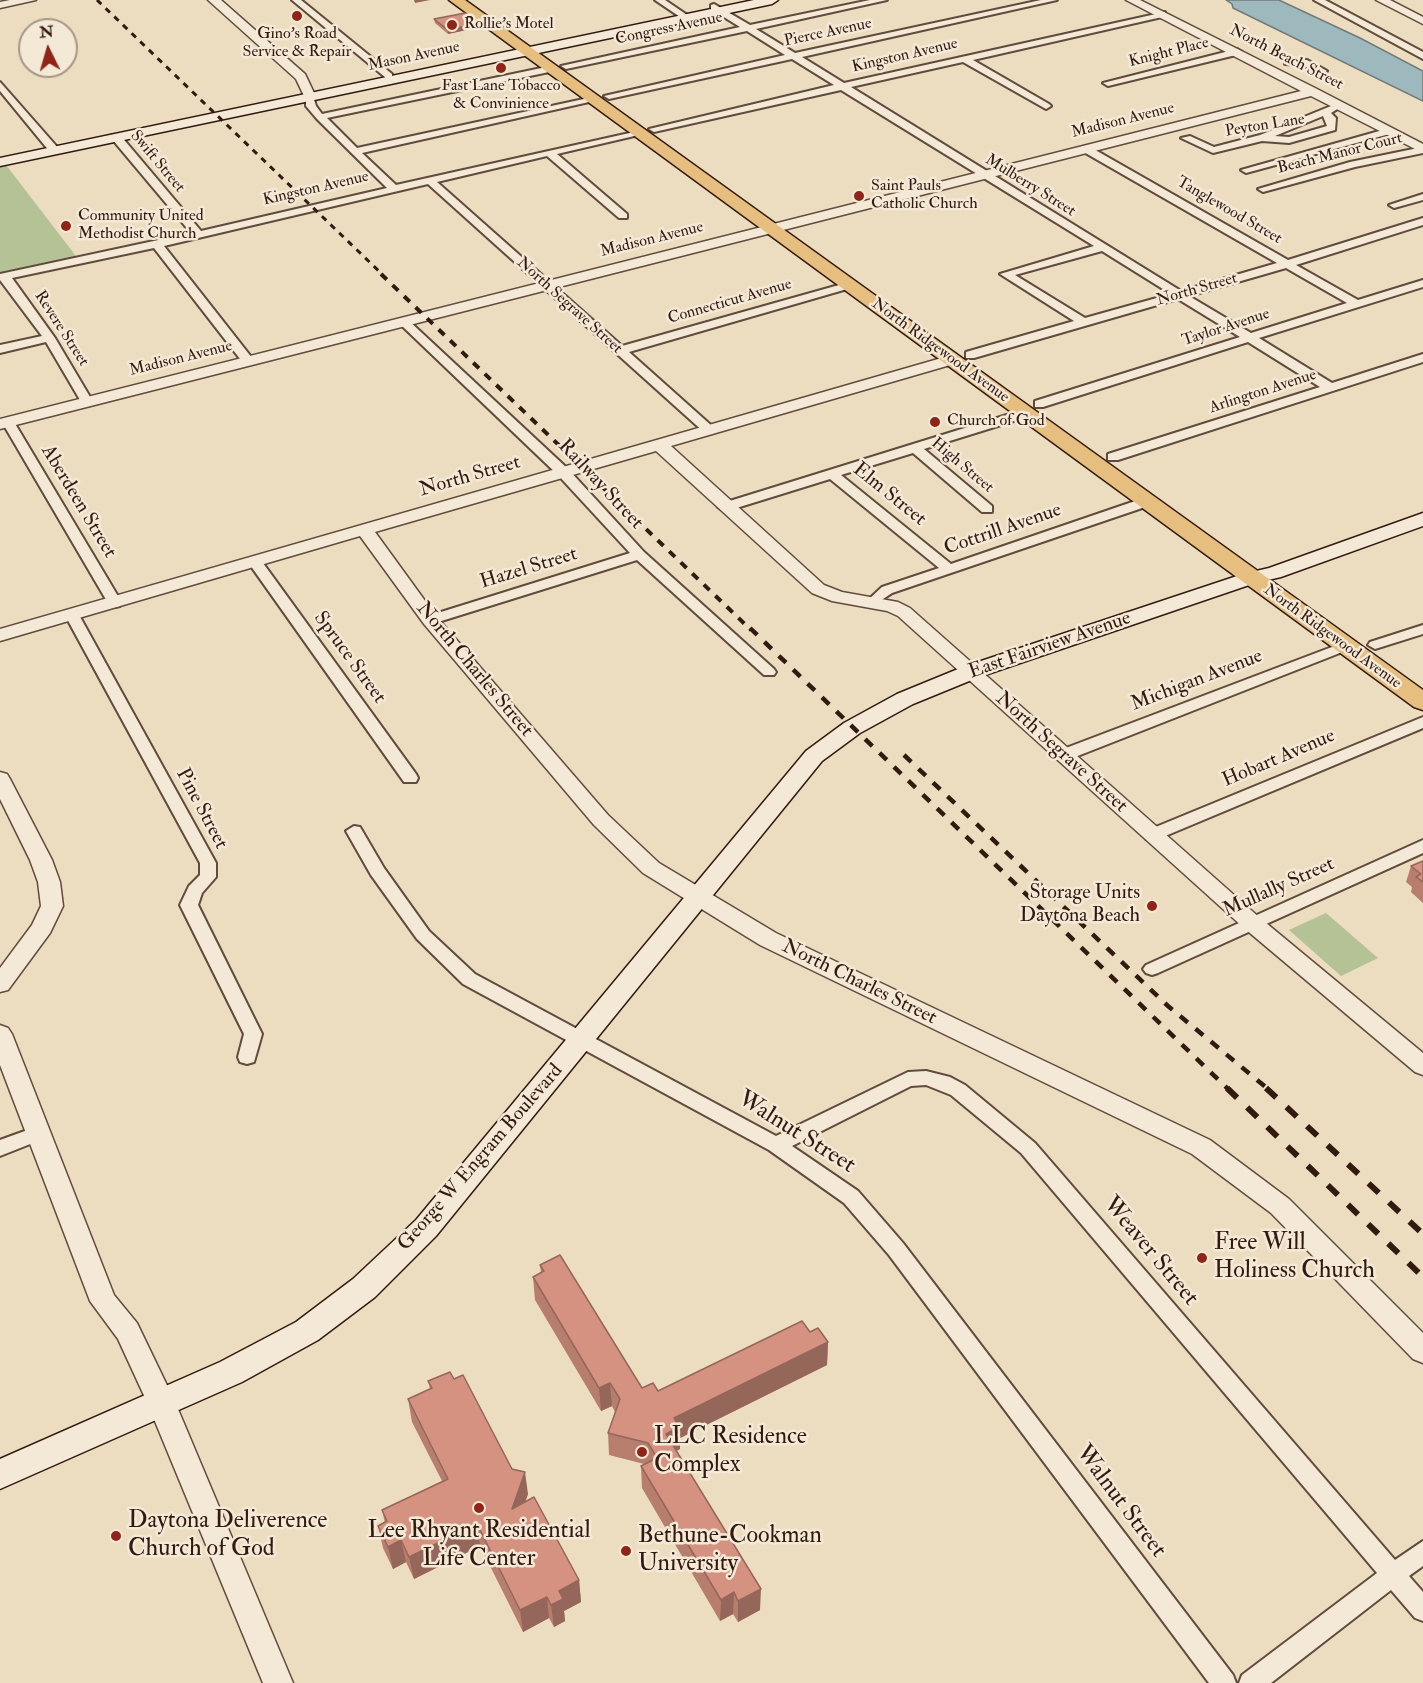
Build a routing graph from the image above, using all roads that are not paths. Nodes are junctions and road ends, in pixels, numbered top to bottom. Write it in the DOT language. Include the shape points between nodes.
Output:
graph roads {
  1 [pos="30,0"];
  2 [pos="214,0"];
  3 [pos="296,0"];
  4 [pos="456,0"];
  5 [pos="473,0"];
  6 [pos="660,0"];
  7 [pos="746,0"];
  8 [pos="772,0"];
  9 [pos="883,0"];
  10 [pos="1053,0"];
  11 [pos="1132,0"];
  12 [pos="1318,0"];
  13 [pos="1382,0"];
  14 [pos="0,5"];
  15 [pos="717,10"];
  16 [pos="1162,14"];
  17 [pos="685,17"];
  18 [pos="1423,21"];
  19 [pos="746,28"];
  20 [pos="534,49"];
  21 [pos="1237,52"];
  22 [pos="1423,56"];
  23 [pos="791,57"];
  24 [pos="965,60"];
  25 [pos="1288,62"];
  26 [pos="559,68"];
  27 [pos="1322,71"];
  28 [pos="389,76"];
  29 [pos="1108,83"];
  30 [pos="0,85"];
  31 [pos="841,87"];
  32 [pos="1313,92"];
  33 [pos="309,95"];
  34 [pos="601,98"];
  35 [pos="1046,106"];
  36 [pos="1342,106"];
  37 [pos="1324,112"];
  38 [pos="320,117"];
  39 [pos="647,131"];
  40 [pos="1390,131"];
  41 [pos="116,137"];
  42 [pos="1186,138"];
  43 [pos="1260,138"];
  44 [pos="1086,149"];
  45 [pos="1423,149"];
  46 [pos="54,150"];
  47 [pos="356,151"];
  48 [pos="549,153"];
  49 [pos="0,162"];
  50 [pos="1246,170"];
  51 [pos="984,174"];
  52 [pos="430,181"];
  53 [pos="394,189"];
  54 [pos="1263,189"];
  55 [pos="1423,197"];
  56 [pos="1394,205"];
  57 [pos="623,216"];
  58 [pos="1423,221"];
  59 [pos="779,227"];
  60 [pos="198,234"];
  61 [pos="157,244"];
  62 [pos="1101,248"];
  63 [pos="1288,264"];
  64 [pos="2,276"];
  65 [pos="1423,283"];
  66 [pos="850,285"];
  67 [pos="546,286"];
  68 [pos="1180,295"];
  69 [pos="1355,303"];
  70 [pos="404,322"];
  71 [pos="1083,322"];
  72 [pos="49,338"];
  73 [pos="1251,338"];
  74 [pos="0,350"];
  75 [pos="619,351"];
  76 [pos="961,357"];
  77 [pos="1423,358"];
  78 [pos="248,361"];
  79 [pos="1331,388"];
  80 [pos="87,402"];
  81 [pos="1032,409"];
  82 [pos="4,423"];
  83 [pos="709,430"];
  84 [pos="660,445"];
  85 [pos="915,448"];
  86 [pos="1078,451"];
  87 [pos="1113,458"];
  88 [pos="563,472"];
  89 [pos="832,474"];
  90 [pos="1146,502"];
  91 [pos="725,507"];
  92 [pos="987,509"];
  93 [pos="1423,519"];
  94 [pos="364,530"];
  95 [pos="639,555"];
  96 [pos="255,562"];
  97 [pos="949,569"];
  98 [pos="1274,573"];
  99 [pos="1250,578"];
  100 [pos="874,601"];
  101 [pos="115,603"];
  102 [pos="72,615"];
  103 [pos="430,620"];
  104 [pos="1423,629"];
  105 [pos="0,635"];
  106 [pos="1375,645"];
  107 [pos="1345,646"];
  108 [pos="769,672"];
  109 [pos="970,672"];
  110 [pos="1423,680"];
  111 [pos="1423,702"];
  112 [pos="1423,722"];
  113 [pos="836,740"];
  114 [pos="1064,755"];
  115 [pos="410,778"];
  116 [pos="0,779"];
  117 [pos="354,831"];
  118 [pos="1152,835"];
  119 [pos="1423,846"];
  120 [pos="700,899"];
  121 [pos="1252,923"];
  122 [pos="1152,969"];
  123 [pos="2,978"];
  124 [pos="0,1034"];
  125 [pos="581,1040"];
  126 [pos="247,1057"];
  127 [pos="1423,1066"];
  128 [pos="36,1134"];
  129 [pos="776,1145"];
  130 [pos="0,1148"];
  131 [pos="1423,1351"];
  132 [pos="161,1402"];
  133 [pos="0,1474"];
  134 [pos="1423,1552"];
  135 [pos="1392,1574"];
  136 [pos="1423,1610"];
  137 [pos="279,1683"];
  138 [pos="1224,1683"];
  139 [pos="1251,1683"];
  1 -- 14 [label="street"];
  2 -- 33 [label="street" via="301,76"];
  3 -- 28 [label="street"];
  4 -- 20 [label="main road, North Ridgewood Avenue"];
  5 -- 20 [label="main road, North Ridgewood Avenue"];
  6 -- 17 [label="street"];
  7 -- 15 [label="main road, Mason Avenue"];
  8 -- 15 [label="main road, Mason Avenue"];
  9 -- 19 [label="street, Congress Avenue"];
  10 -- 23 [label="street, Pierce Avenue"];
  11 -- 16 [label="street, North Beach Street"];
  12 -- 22 [label="street"];
  13 -- 18 [label="street"];
  15 -- 17 [label="main road, Mason Avenue"];
  15 -- 19 [label="street, Mulberry Street"];
  16 -- 21 [label="street, North Beach Street"];
  16 -- 24 [label="street, Kingston Avenue"];
  17 -- 20 [label="main road, Mason Avenue"];
  19 -- 23 [label="street, Mulberry Street"];
  19 -- 26 [label="street, Congress Avenue"];
  20 -- 26 [label="main road, North Ridgewood Avenue"];
  20 -- 28 [label="main road, Mason Avenue"];
  20 -- 33 [label="main road, Mason Avenue" via="329,94"];
  21 -- 29 [label="street, Knight Place"];
  21 -- 32 [label="street, North Beach Street"];
  23 -- 31 [label="street, Mulberry Street"];
  23 -- 34 [label="street, Pierce Avenue"];
  24 -- 31 [label="street, Kingston Avenue"];
  24 -- 35 [label="street"];
  25 -- 27 [label="street" via="1304,62"];
  26 -- 34 [label="main road, North Ridgewood Avenue"];
  26 -- 38 [label="street, Congress Avenue"];
  28 -- 33 [label="main road, Mason Avenue"];
  30 -- 46 [label="street"];
  31 -- 39 [label="street, Kingston Avenue"];
  31 -- 51 [label="street, Mulberry Street"];
  32 -- 36 [label="street, North Beach Street"];
  32 -- 44 [label="street, Madison Avenue"];
  33 -- 38 [label="street" via="310,106"];
  33 -- 41 [label="main road, Mason Avenue"];
  34 -- 39 [label="main road, North Ridgewood Avenue"];
  34 -- 47 [label="street, Pierce Avenue"];
  36 -- 37 [label="street"];
  36 -- 40 [label="street, North Beach Street"];
  37 -- 43 [label="street"];
  37 -- 43 [label="street, Peyton Lane" via="1331,118 1332,128 1289,140"];
  38 -- 47 [label="street"];
  39 -- 48 [label="street, Kingston Avenue"];
  39 -- 59 [label="main road, North Ridgewood Avenue"];
  40 -- 45 [label="street, North Beach Street"];
  40 -- 50 [label="street"];
  41 -- 46 [label="main road, Mason Avenue"];
  41 -- 60 [label="street, Swift Street"];
  42 -- 43 [label="street, Peyton Lane" via="1213,150"];
  44 -- 51 [label="street, Madison Avenue"];
  44 -- 63 [label="street, Tanglewood Street"];
  45 -- 54 [label="street, Beach Manor Court"];
  46 -- 49 [label="main road, Mason Avenue"];
  47 -- 53 [label="street"];
  48 -- 52 [label="street, Kingston Avenue"];
  48 -- 57 [label="street"];
  51 -- 59 [label="street, Madison Avenue"];
  51 -- 62 [label="street, Mulberry Street"];
  52 -- 53 [label="street, Kingston Avenue"];
  52 -- 67 [label="street, North Segrave Street"];
  53 -- 60 [label="street, Kingston Avenue"];
  55 -- 56 [label="street"];
  58 -- 63 [label="street, North Street"];
  59 -- 66 [label="main road, North Ridgewood Avenue"];
  59 -- 67 [label="street, Madison Avenue"];
  59 -- 76 [label="main road, North Ridgewood Avenue"];
  60 -- 61 [label="street, Kingston Avenue"];
  61 -- 64 [label="street, Kingston Avenue"];
  61 -- 78 [label="street"];
  62 -- 68 [label="street, Mulberry Street"];
  62 -- 71 [label="street" via="1006,274"];
  63 -- 68 [label="street, North Street"];
  63 -- 69 [label="street, Tanglewood Street"];
  64 -- 72 [label="street, Revere Street"];
  65 -- 69 [label="street, Taylor Avenue"];
  66 -- 75 [label="street, Connecticut Avenue"];
  66 -- 76 [label="main road, North Ridgewood Avenue"];
  67 -- 70 [label="street, Madison Avenue"];
  67 -- 75 [label="street, North Segrave Street"];
  68 -- 71 [label="street, North Street"];
  68 -- 73 [label="street, Mulberry Street"];
  69 -- 73 [label="street, Taylor Avenue"];
  70 -- 78 [label="street, Madison Avenue"];
  70 -- 88 [label="street, Railway Street"];
  71 -- 76 [label="street, North Street"];
  72 -- 74 [label="street"];
  72 -- 80 [label="street, Revere Street"];
  73 -- 79 [label="street, Mulberry Street"];
  73 -- 81 [label="street, Taylor Avenue"];
  75 -- 83 [label="street, North Segrave Street"];
  76 -- 81 [label="main road, North Ridgewood Avenue"];
  76 -- 83 [label="street, North Street"];
  77 -- 79 [label="street, Arlington Avenue"];
  78 -- 80 [label="street, Madison Avenue"];
  79 -- 87 [label="street, Arlington Avenue"];
  80 -- 82 [label="street, Madison Avenue"];
  81 -- 85 [label="street, Taylor Avenue"];
  81 -- 86 [label="main road, North Ridgewood Avenue"];
  81 -- 87 [label="main road, North Ridgewood Avenue"];
  82 -- 101 [label="street, Aberdeen Street"];
  83 -- 84 [label="street, North Street"];
  84 -- 88 [label="street, North Street"];
  84 -- 91 [label="street, North Segrave Street"];
  85 -- 89 [label="street, Taylor Avenue"];
  85 -- 92 [label="street, High Street"];
  86 -- 87 [label="main road"];
  86 -- 90 [label="main road, North Ridgewood Avenue"];
  87 -- 98 [label="main road, North Ridgewood Avenue"];
  88 -- 94 [label="street, North Street"];
  88 -- 95 [label="street, Railway Street"];
  89 -- 91 [label="street, Taylor Avenue"];
  89 -- 97 [label="street, Elm Street"];
  90 -- 97 [label="street, Cottrill Avenue"];
  90 -- 99 [label="main road, North Ridgewood Avenue"];
  91 -- 100 [label="street, North Segrave Street" via="818,589 838,597"];
  93 -- 98 [label="main road, East Fairview Avenue"];
  94 -- 96 [label="street, North Street"];
  94 -- 103 [label="street, North Charles Street"];
  95 -- 103 [label="street, Hazel Street"];
  95 -- 108 [label="street, Railway Street"];
  96 -- 101 [label="street, North Street"];
  96 -- 115 [label="street, Spruce Street"];
  97 -- 100 [label="street, Cottrill Avenue" via="887,590"];
  98 -- 99 [label="main road, East Fairview Avenue"];
  98 -- 106 [label="main road, North Ridgewood Avenue"];
  99 -- 107 [label="main road, North Ridgewood Avenue"];
  99 -- 109 [label="main road, East Fairview Avenue"];
  100 -- 109 [label="street, North Segrave Street" via="904,612"];
  101 -- 102 [label="street, North Street"];
  102 -- 105 [label="street, North Street"];
  102 -- 126 [label="street, Pine Street" via="208,862 208,877 195,890 189,905 254,1034"];
  103 -- 120 [label="street, North Charles Street" via="620,840 651,868"];
  104 -- 106 [label="street"];
  106 -- 110 [label="main road, North Ridgewood Avenue"];
  107 -- 111 [label="main road, North Ridgewood Avenue"];
  107 -- 114 [label="street, Michigan Avenue"];
  109 -- 113 [label="main road, East Fairview Avenue" via="905,699"];
  109 -- 114 [label="street, North Segrave Street"];
  112 -- 118 [label="street, Hobart Avenue"];
  113 -- 120 [label="main road, George W Engram Boulevard" via="814,756"];
  114 -- 118 [label="street, North Segrave Street"];
  116 -- 123 [label="street" via="41,860 49,882 51,906 42,928"];
  117 -- 125 [label="street, Walnut Street" via="423,935 469,980"];
  118 -- 121 [label="street, North Segrave Street"];
  119 -- 121 [label="street, Mullally Street"];
  120 -- 125 [label="main road, George W Engram Boulevard"];
  120 -- 131 [label="street, North Charles Street" via="768,939 1201,1147 1281,1206"];
  121 -- 122 [label="street, Mullally Street"];
  121 -- 127 [label="street, North Segrave Street"];
  124 -- 128 [label="street"];
  125 -- 129 [label="street, Walnut Street"];
  125 -- 132 [label="main road, George W Engram Boulevard" via="426,1228 364,1288 307,1331 231,1372"];
  128 -- 130 [label="street"];
  128 -- 132 [label="street" via="103,1301 128,1331"];
  129 -- 135 [label="street, Weaver Street" via="908,1079 927,1078 958,1090 1028,1148"];
  129 -- 138 [label="street, Walnut Street" via="851,1197 892,1244"];
  132 -- 133 [label="main road, George W Engram Boulevard"];
  132 -- 137 [label="street"];
  134 -- 135 [label="street"];
  135 -- 136 [label="street, Weaver Street"];
  135 -- 139 [label="street"];
}
